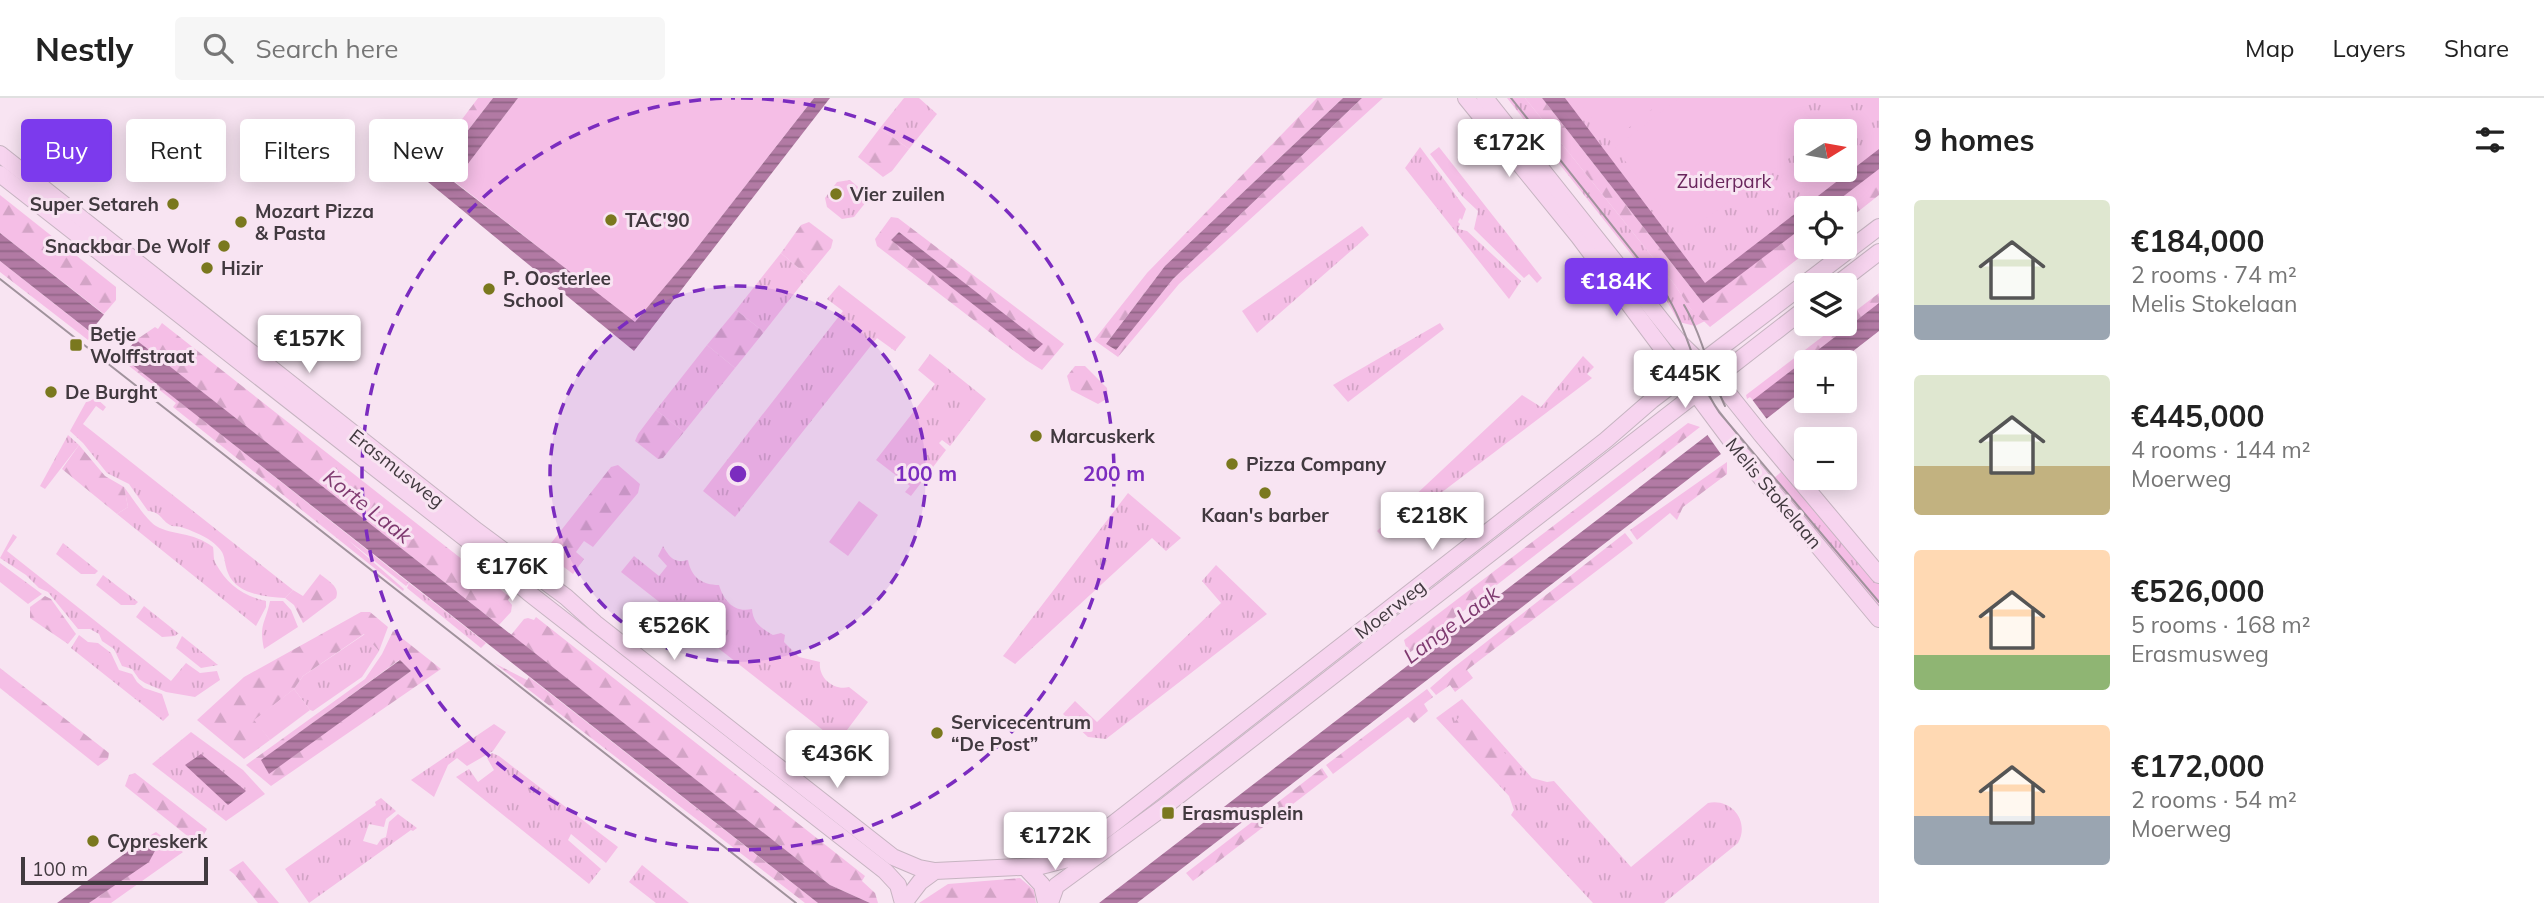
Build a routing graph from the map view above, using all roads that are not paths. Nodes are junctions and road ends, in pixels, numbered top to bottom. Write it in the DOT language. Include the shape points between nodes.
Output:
graph roads {
  1 [pos="1466,98"];
  2 [pos="1485,98"];
  3 [pos="0,154"];
  4 [pos="0,174"];
  5 [pos="1879,227"];
  6 [pos="1879,253"];
  7 [pos="1852,273"];
  8 [pos="1794,317"];
  9 [pos="1702,363"];
  10 [pos="1683,376"];
  11 [pos="1716,378"];
  12 [pos="1696,394"];
  13 [pos="1879,575"];
  14 [pos="1879,619"];
  15 [pos="1024,867"];
  16 [pos="935,871"];
  17 [pos="904,903"];
  18 [pos="1048,903"];
  1 -- 10 [label="main road, Melis Stokelaan" via="1579,237"];
  2 -- 9 [label="main road, Melis Stokelaan" via="1678,341"];
  3 -- 16 [label="main road, Erasmusweg" via="893,858"];
  4 -- 17 [label="main road, Erasmusweg" via="885,871 898,884"];
  5 -- 9 [label="main road, Moerweg"];
  6 -- 7 [label="main road"];
  8 -- 11 [label="main road, Moerweg"];
  9 -- 10 [label="main road, Moerweg"];
  9 -- 11 [label="main road, Melis Stokelaan"];
  10 -- 12 [label="main road, Melis Stokelaan"];
  10 -- 15 [label="main road, Moerweg" via="1069,859"];
  11 -- 12 [label="main road, Moerweg"];
  11 -- 13 [label="main road, Melis Stokelaan"];
  12 -- 14 [label="main road, Melis Stokelaan"];
  12 -- 18 [label="main road, Moerweg" via="1056,886"];
  15 -- 16 [label="main road"];
  15 -- 18 [label="main road" via="1042,885"];
  16 -- 17 [label="main road"];
}
